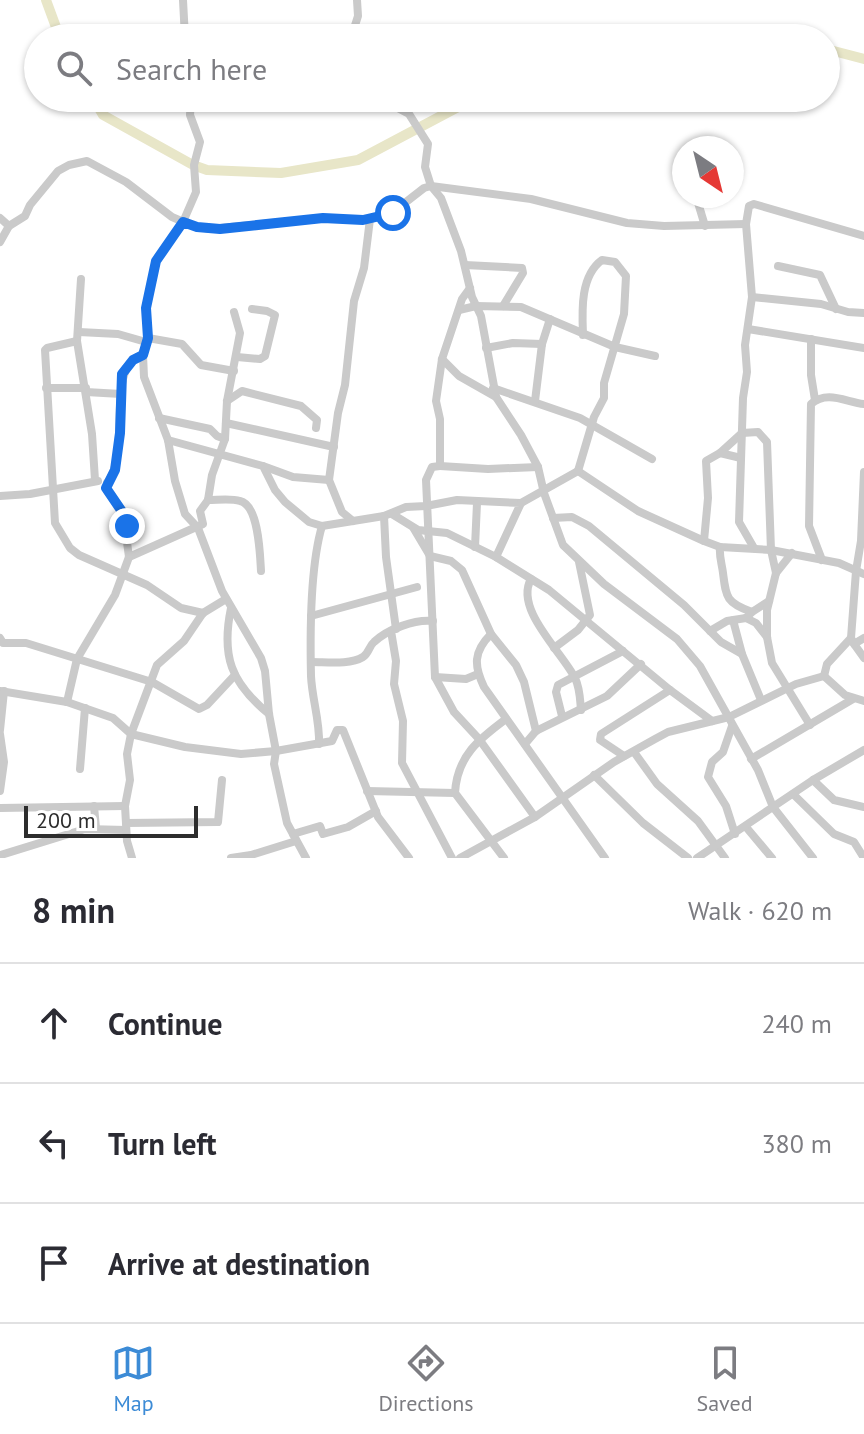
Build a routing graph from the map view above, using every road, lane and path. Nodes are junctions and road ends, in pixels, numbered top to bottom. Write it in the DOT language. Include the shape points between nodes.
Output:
graph roads {
  1 [pos="183,0"];
  2 [pos="357,0"];
  3 [pos="184,24"];
  4 [pos="355,24"];
  5 [pos="190,112"];
  6 [pos="405,112"];
  7 [pos="431,186"];
  8 [pos="700,208"];
  9 [pos="0,218"];
  10 [pos="370,219"];
  11 [pos="183,222"];
  12 [pos="746,224"];
  13 [pos="9,226"];
  14 [pos="705,226"];
  15 [pos="864,236"];
  16 [pos="0,242"];
  17 [pos="465,265"];
  18 [pos="778,266"];
  19 [pos="81,279"];
  20 [pos="470,288"];
  21 [pos="752,297"];
  22 [pos="476,306"];
  23 [pos="503,306"];
  24 [pos="252,309"];
  25 [pos="836,309"];
  26 [pos="459,310"];
  27 [pos="234,312"];
  28 [pos="864,313"];
  29 [pos="550,319"];
  30 [pos="748,329"];
  31 [pos="583,335"];
  32 [pos="78,336"];
  33 [pos="811,339"];
  34 [pos="147,340"];
  35 [pos="542,344"];
  36 [pos="615,347"];
  37 [pos="486,348"];
  38 [pos="864,348"];
  39 [pos="143,355"];
  40 [pos="655,356"];
  41 [pos="237,357"];
  42 [pos="442,359"];
  43 [pos="234,371"];
  44 [pos="230,381"];
  45 [pos="46,388"];
  46 [pos="86,390"];
  47 [pos="242,391"];
  48 [pos="495,393"];
  49 [pos="121,394"];
  50 [pos="815,400"];
  51 [pos="227,401"];
  52 [pos="535,401"];
  53 [pos="864,404"];
  54 [pos="159,418"];
  55 [pos="226,423"];
  56 [pos="592,425"];
  57 [pos="316,428"];
  58 [pos="742,433"];
  59 [pos="225,439"];
  60 [pos="168,440"];
  61 [pos="334,447"];
  62 [pos="720,453"];
  63 [pos="220,454"];
  64 [pos="741,458"];
  65 [pos="652,459"];
  66 [pos="263,466"];
  67 [pos="440,466"];
  68 [pos="538,467"];
  69 [pos="578,471"];
  70 [pos="864,472"];
  71 [pos="95,480"];
  72 [pos="329,480"];
  73 [pos="107,483"];
  74 [pos="53,488"];
  75 [pos="544,493"];
  76 [pos="0,496"];
  77 [pos="208,500"];
  78 [pos="477,503"];
  79 [pos="521,503"];
  80 [pos="426,506"];
  81 [pos="342,512"];
  82 [pos="388,515"];
  83 [pos="553,518"];
  84 [pos="353,521"];
  85 [pos="340,525"];
  86 [pos="322,526"];
  87 [pos="198,528"];
  88 [pos="413,528"];
  89 [pos="429,532"];
  90 [pos="704,541"];
  91 [pos="863,541"];
  92 [pos="475,547"];
  93 [pos="720,547"];
  94 [pos="754,548"];
  95 [pos="771,550"];
  96 [pos="792,553"];
  97 [pos="430,556"];
  98 [pos="129,557"];
  99 [pos="496,557"];
  100 [pos="822,560"];
  101 [pos="579,561"];
  102 [pos="261,571"];
  103 [pos="428,571"];
  104 [pos="860,572"];
  105 [pos="776,573"];
  106 [pos="124,576"];
  107 [pos="598,578"];
  108 [pos="531,579"];
  109 [pos="417,587"];
  110 [pos="432,587"];
  111 [pos="586,588"];
  112 [pos="392,594"];
  113 [pos="769,601"];
  114 [pos="229,603"];
  115 [pos="203,613"];
  116 [pos="749,615"];
  117 [pos="311,616"];
  118 [pos="733,620"];
  119 [pos="433,621"];
  120 [pos="586,621"];
  121 [pos="394,630"];
  122 [pos="710,631"];
  123 [pos="491,634"];
  124 [pos="767,637"];
  125 [pos="0,638"];
  126 [pos="864,638"];
  127 [pos="853,641"];
  128 [pos="554,648"];
  129 [pos="623,651"];
  130 [pos="742,654"];
  131 [pos="864,658"];
  132 [pos="77,659"];
  133 [pos="312,662"];
  134 [pos="641,664"];
  135 [pos="478,674"];
  136 [pos="235,675"];
  137 [pos="574,676"];
  138 [pos="824,676"];
  139 [pos="435,677"];
  140 [pos="152,682"];
  141 [pos="787,688"];
  142 [pos="670,690"];
  143 [pos="2,691"];
  144 [pos="853,699"];
  145 [pos="761,700"];
  146 [pos="864,701"];
  147 [pos="67,702"];
  148 [pos="85,708"];
  149 [pos="581,710"];
  150 [pos="269,714"];
  151 [pos="562,716"];
  152 [pos="506,719"];
  153 [pos="712,721"];
  154 [pos="730,722"];
  155 [pos="810,725"];
  156 [pos="320,731"];
  157 [pos="536,731"];
  158 [pos="0,732"];
  159 [pos="131,734"];
  160 [pos="479,739"];
  161 [pos="332,741"];
  162 [pos="319,744"];
  163 [pos="525,744"];
  164 [pos="864,750"];
  165 [pos="276,751"];
  166 [pos="634,752"];
  167 [pos="763,752"];
  168 [pos="624,756"];
  169 [pos="751,759"];
  170 [pos="80,769"];
  171 [pos="758,770"];
  172 [pos="594,775"];
  173 [pos="222,780"];
  174 [pos="813,780"];
  175 [pos="0,791"];
  176 [pos="367,791"];
  177 [pos="417,793"];
  178 [pos="455,793"];
  179 [pos="793,794"];
  180 [pos="562,797"];
  181 [pos="2,805"];
  182 [pos="94,806"];
  183 [pos="125,806"];
  184 [pos="773,807"];
  185 [pos="864,807"];
  186 [pos="376,811"];
  187 [pos="535,817"];
  188 [pos="126,826"];
  189 [pos="746,827"];
  190 [pos="96,828"];
  191 [pos="735,834"];
  192 [pos="294,838"];
  193 [pos="491,842"];
  194 [pos="715,847"];
  195 [pos="1,855"];
  196 [pos="132,858"];
  197 [pos="231,858"];
  198 [pos="306,858"];
  199 [pos="409,858"];
  200 [pos="452,858"];
  201 [pos="460,858"];
  202 [pos="504,858"];
  203 [pos="605,858"];
  204 [pos="688,858"];
  205 [pos="697,858"];
  206 [pos="725,858"];
  207 [pos="772,858"];
  208 [pos="813,858"];
  209 [pos="864,858"];
  1 -- 3 [label="street"];
  2 -- 4 [label="street"];
  5 -- 11 [label="street" via="200,146 194,165 196,192"];
  6 -- 7 [label="street" via="428,144 425,167"];
  7 -- 10 [label="street" via="388,216"];
  7 -- 14 [label="street" via="519,197 627,223"];
  7 -- 17 [label="street" via="441,198"];
  8 -- 14 [label="street"];
  9 -- 13 [label="street"];
  10 -- 11 [label="street" via="323,218 220,229"];
  10 -- 61 [label="street"];
  11 -- 13 [label="street" via="126,182 84,161 58,171 25,216"];
  11 -- 34 [label="street" via="156,261 146,308"];
  12 -- 14 [label="street"];
  12 -- 15 [label="street" via="754,204"];
  12 -- 21 [label="street"];
  13 -- 16 [label="street"];
  17 -- 20 [label="street"];
  17 -- 23 [label="street" via="522,268"];
  18 -- 25 [label="street" via="820,275"];
  19 -- 32 [label="street"];
  20 -- 22 [label="street"];
  20 -- 26 [label="street"];
  21 -- 25 [label="street"];
  21 -- 30 [label="street"];
  22 -- 23 [label="street"];
  22 -- 26 [label="street"];
  22 -- 37 [label="street"];
  23 -- 29 [label="street"];
  24 -- 41 [label="street" via="275,315 265,356"];
  25 -- 28 [label="street"];
  26 -- 42 [label="street"];
  27 -- 41 [label="street" via="240,329"];
  29 -- 31 [label="street"];
  29 -- 35 [label="street"];
  30 -- 33 [label="street"];
  30 -- 58 [label="street"];
  31 -- 36 [label="street"];
  31 -- 36 [label="street" via="590,274 602,260 615,262 627,281"];
  32 -- 34 [label="street" via="118,334"];
  32 -- 45 [label="street" via="45,350"];
  32 -- 46 [label="street"];
  33 -- 38 [label="street"];
  33 -- 50 [label="street"];
  34 -- 39 [label="street"];
  34 -- 43 [label="street" via="182,344 201,365"];
  35 -- 37 [label="street"];
  35 -- 52 [label="street"];
  36 -- 40 [label="street"];
  36 -- 56 [label="street"];
  37 -- 48 [label="street"];
  39 -- 49 [label="street" via="124,369"];
  39 -- 54 [label="street" via="146,388"];
  41 -- 43 [label="street"];
  42 -- 48 [label="street" via="459,376"];
  42 -- 67 [label="street" via="436,401"];
  43 -- 44 [label="street"];
  44 -- 47 [label="street"];
  44 -- 51 [label="street"];
  45 -- 46 [label="street"];
  45 -- 74 [label="street"];
  46 -- 49 [label="street"];
  46 -- 71 [label="street"];
  47 -- 51 [label="street"];
  47 -- 57 [label="street" via="304,407 317,420"];
  48 -- 52 [label="street"];
  48 -- 68 [label="street"];
  49 -- 73 [label="street" via="115,470"];
  50 -- 53 [label="street" via="828,396"];
  50 -- 100 [label="street" via="810,410 809,526"];
  51 -- 55 [label="street"];
  52 -- 56 [label="street"];
  54 -- 59 [label="street" via="210,429"];
  54 -- 60 [label="street"];
  55 -- 59 [label="street"];
  55 -- 61 [label="street"];
  56 -- 65 [label="street"];
  56 -- 69 [label="street"];
  58 -- 62 [label="street"];
  58 -- 64 [label="street"];
  58 -- 95 [label="street" via="761,434 769,446"];
  59 -- 63 [label="street"];
  60 -- 63 [label="street"];
  60 -- 87 [label="street" via="179,498"];
  61 -- 72 [label="street"];
  62 -- 64 [label="street"];
  62 -- 90 [label="street" via="706,461"];
  63 -- 66 [label="street"];
  63 -- 77 [label="street"];
  64 -- 94 [label="street" via="739,522"];
  66 -- 72 [label="street" via="293,477"];
  66 -- 86 [label="street" via="285,502"];
  67 -- 68 [label="street"];
  67 -- 80 [label="street" via="427,473"];
  68 -- 75 [label="street"];
  69 -- 75 [label="street"];
  69 -- 90 [label="street" via="638,511"];
  70 -- 91 [label="street"];
  71 -- 73 [label="street"];
  71 -- 74 [label="street"];
  72 -- 81 [label="street"];
  73 -- 98 [label="street" via="123,513"];
  74 -- 76 [label="street"];
  74 -- 106 [label="street" via="55,523 70,548"];
  75 -- 79 [label="street"];
  75 -- 83 [label="street"];
  77 -- 87 [label="street"];
  77 -- 102 [label="street" via="248,504"];
  78 -- 79 [label="street"];
  78 -- 80 [label="street" via="457,500"];
  78 -- 92 [label="street"];
  79 -- 99 [label="street"];
  80 -- 82 [label="street"];
  80 -- 89 [label="street"];
  81 -- 84 [label="street"];
  81 -- 85 [label="street"];
  82 -- 84 [label="street"];
  82 -- 88 [label="street"];
  82 -- 112 [label="street"];
  83 -- 101 [label="street" via="563,545"];
  83 -- 122 [label="street" via="572,517 589,526"];
  84 -- 85 [label="street"];
  85 -- 86 [label="street"];
  86 -- 117 [label="street"];
  87 -- 98 [label="street"];
  87 -- 114 [label="street"];
  88 -- 89 [label="street"];
  88 -- 97 [label="street"];
  89 -- 92 [label="street" via="447,533"];
  89 -- 97 [label="street"];
  90 -- 93 [label="street"];
  91 -- 104 [label="street"];
  92 -- 99 [label="street"];
  93 -- 94 [label="street"];
  93 -- 116 [label="street" via="723,590"];
  94 -- 95 [label="street"];
  95 -- 96 [label="street"];
  95 -- 105 [label="street"];
  96 -- 100 [label="street"];
  96 -- 105 [label="street"];
  97 -- 103 [label="street"];
  97 -- 123 [label="street" via="462,570"];
  98 -- 106 [label="street"];
  99 -- 108 [label="street"];
  100 -- 104 [label="street"];
  101 -- 107 [label="street"];
  101 -- 111 [label="street"];
  103 -- 109 [label="street"];
  103 -- 110 [label="street"];
  104 -- 127 [label="street"];
  105 -- 113 [label="street"];
  106 -- 115 [label="street" via="181,608"];
  106 -- 132 [label="street"];
  107 -- 111 [label="street"];
  107 -- 154 [label="street" via="677,639 706,675"];
  108 -- 120 [label="street"];
  108 -- 128 [label="street" via="528,599"];
  109 -- 110 [label="street"];
  109 -- 112 [label="street"];
  110 -- 119 [label="street"];
  111 -- 120 [label="street"];
  112 -- 117 [label="street"];
  112 -- 121 [label="street"];
  113 -- 116 [label="street"];
  113 -- 124 [label="street"];
  114 -- 115 [label="street"];
  114 -- 136 [label="street" via="227,651"];
  114 -- 150 [label="street" via="261,658"];
  115 -- 140 [label="street" via="184,641 157,665"];
  116 -- 118 [label="street"];
  116 -- 124 [label="street"];
  117 -- 133 [label="street"];
  118 -- 122 [label="street"];
  118 -- 130 [label="street"];
  119 -- 121 [label="street"];
  119 -- 139 [label="street"];
  120 -- 128 [label="street"];
  120 -- 129 [label="street"];
  121 -- 133 [label="street" via="372,643 360,659"];
  121 -- 177 [label="street" via="394,684 404,735 401,758"];
  122 -- 130 [label="street"];
  123 -- 135 [label="street" via="476,655"];
  123 -- 157 [label="street" via="524,682"];
  124 -- 141 [label="street" via="772,663"];
  125 -- 132 [label="street" via="3,643 26,643"];
  126 -- 127 [label="street"];
  127 -- 131 [label="street"];
  127 -- 138 [label="street" via="827,664"];
  128 -- 137 [label="street"];
  129 -- 134 [label="street"];
  129 -- 137 [label="street"];
  130 -- 145 [label="street"];
  132 -- 140 [label="street"];
  132 -- 147 [label="street"];
  133 -- 156 [label="street"];
  134 -- 142 [label="street"];
  134 -- 149 [label="street" via="607,696"];
  135 -- 139 [label="street" via="466,679"];
  135 -- 152 [label="street"];
  136 -- 140 [label="street" via="199,709"];
  136 -- 150 [label="street"];
  137 -- 149 [label="street"];
  137 -- 151 [label="street" via="556,689"];
  138 -- 141 [label="street"];
  138 -- 144 [label="street"];
  139 -- 160 [label="street" via="454,712"];
  140 -- 159 [label="street"];
  141 -- 145 [label="street"];
  141 -- 155 [label="street"];
  142 -- 153 [label="street"];
  142 -- 168 [label="street" via="601,734 600,740"];
  143 -- 147 [label="street"];
  143 -- 158 [label="street"];
  144 -- 146 [label="street"];
  144 -- 155 [label="street"];
  145 -- 154 [label="street"];
  147 -- 148 [label="street"];
  148 -- 159 [label="street" via="113,718"];
  148 -- 170 [label="street"];
  149 -- 151 [label="street"];
  150 -- 165 [label="street"];
  151 -- 157 [label="street"];
  152 -- 160 [label="street"];
  152 -- 163 [label="street"];
  153 -- 154 [label="street"];
  153 -- 166 [label="street" via="668,732"];
  154 -- 169 [label="street"];
  154 -- 191 [label="street" via="723,752 712,762 708,777"];
  155 -- 167 [label="street"];
  156 -- 161 [label="street"];
  156 -- 162 [label="street"];
  157 -- 163 [label="street"];
  158 -- 175 [label="street"];
  159 -- 165 [label="street" via="220,753"];
  159 -- 183 [label="street"];
  160 -- 178 [label="street" via="461,763"];
  160 -- 187 [label="street"];
  161 -- 162 [label="street"];
  161 -- 176 [label="street" via="337,730 347,734"];
  162 -- 165 [label="street"];
  163 -- 180 [label="street"];
  164 -- 174 [label="street"];
  165 -- 192 [label="street" via="274,764"];
  166 -- 168 [label="street"];
  166 -- 194 [label="street"];
  167 -- 169 [label="street"];
  167 -- 171 [label="street"];
  168 -- 172 [label="street"];
  169 -- 171 [label="street"];
  171 -- 184 [label="street"];
  172 -- 180 [label="street"];
  172 -- 204 [label="street"];
  173 -- 188 [label="street" via="218,822"];
  174 -- 179 [label="street"];
  174 -- 185 [label="street" via="834,800"];
  176 -- 177 [label="street"];
  176 -- 186 [label="street"];
  177 -- 178 [label="street"];
  177 -- 200 [label="street"];
  178 -- 193 [label="street"];
  179 -- 184 [label="street"];
  179 -- 209 [label="street" via="834,834 854,842"];
  180 -- 187 [label="street"];
  180 -- 203 [label="street"];
  181 -- 182 [label="street"];
  182 -- 183 [label="street"];
  182 -- 190 [label="street"];
  183 -- 188 [label="street"];
  184 -- 189 [label="street"];
  184 -- 208 [label="street"];
  186 -- 192 [label="street" via="348,827 323,834 320,826"];
  186 -- 199 [label="street"];
  187 -- 193 [label="street"];
  188 -- 190 [label="street"];
  188 -- 196 [label="street"];
  189 -- 191 [label="street"];
  189 -- 207 [label="street"];
  190 -- 195 [label="street"];
  191 -- 194 [label="street"];
  192 -- 197 [label="street"];
  192 -- 198 [label="street"];
  193 -- 201 [label="street"];
  193 -- 202 [label="street"];
  194 -- 205 [label="street"];
  194 -- 206 [label="street"];
}
